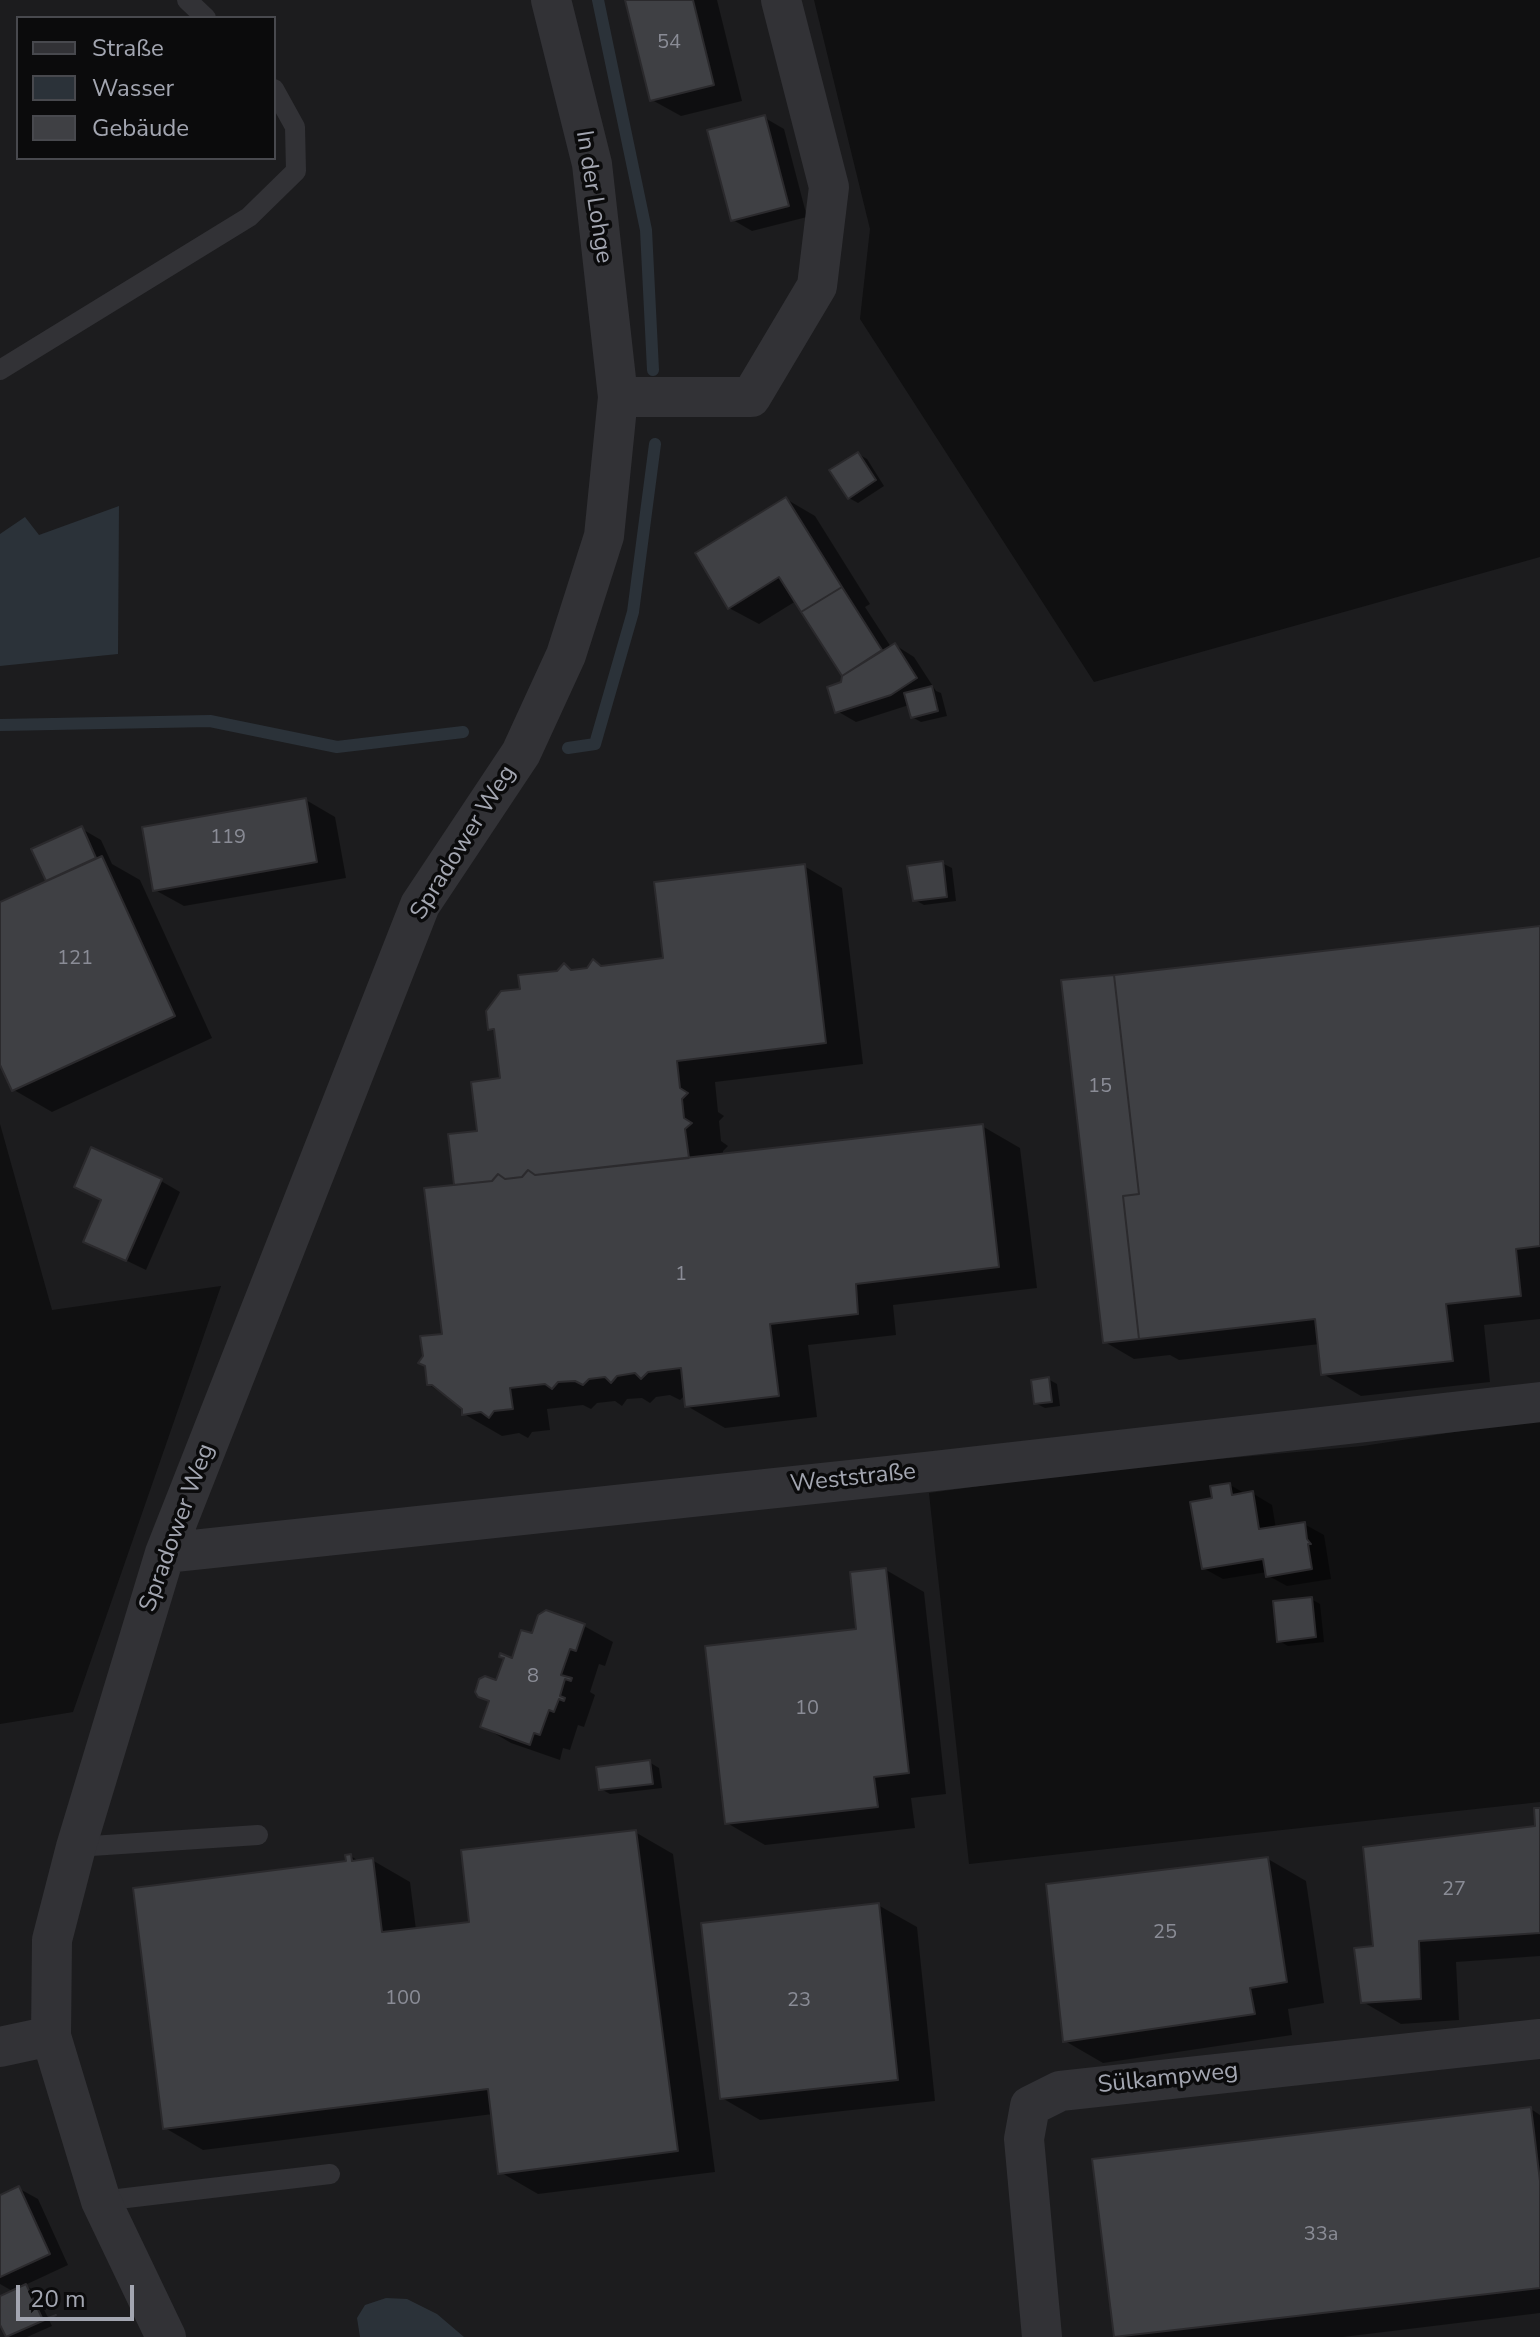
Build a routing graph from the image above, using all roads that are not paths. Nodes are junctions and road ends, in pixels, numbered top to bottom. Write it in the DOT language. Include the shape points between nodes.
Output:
graph roads {
  1 [pos="187,0"];
  2 [pos="551,0"];
  3 [pos="781,0"];
  4 [pos="204,16"];
  5 [pos="276,93"];
  6 [pos="0,370"];
  7 [pos="618,397"];
  8 [pos="521,753"];
  9 [pos="1540,1402"];
  10 [pos="165,1553"];
  11 [pos="258,1835"];
  12 [pos="76,1847"];
  13 [pos="51,2036"];
  14 [pos="1540,2039"];
  15 [pos="0,2047"];
  16 [pos="330,2174"];
  17 [pos="101,2201"];
  18 [pos="166,2337"];
  19 [pos="1042,2337"];
  1 -- 4 [label="lane"];
  2 -- 7 [label="street, In der Lohge" via="592,164"];
  3 -- 7 [label="street" via="829,187 817,286 751,397"];
  5 -- 6 [label="lane" via="295,127 296,171 249,217"];
  7 -- 8 [label="street, In der Lohge" via="604,536 566,655"];
  8 -- 10 [label="street, Spradower Weg" via="420,905"];
  9 -- 10 [label="street, Weststraße"];
  10 -- 12 [label="street, Spradower Weg"];
  11 -- 12 [label="lane"];
  12 -- 13 [label="street, Spradower Weg" via="52,1940"];
  13 -- 15 [label="street"];
  13 -- 17 [label="street, Spradower Weg"];
  14 -- 19 [label="street, Sülkampweg" via="1060,2091 1030,2106 1024,2139"];
  16 -- 17 [label="lane"];
  17 -- 18 [label="street, Spradower Weg"];
}
